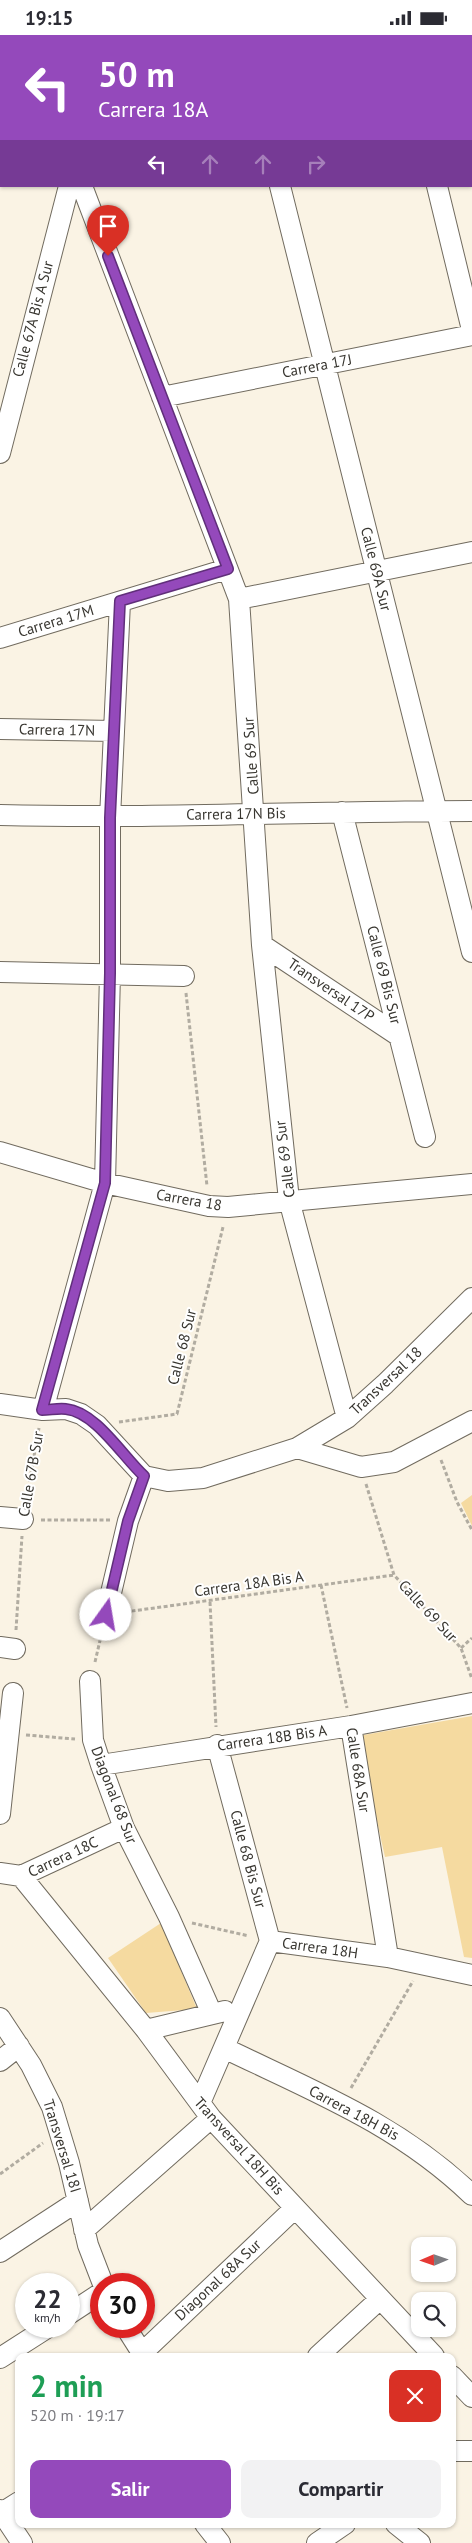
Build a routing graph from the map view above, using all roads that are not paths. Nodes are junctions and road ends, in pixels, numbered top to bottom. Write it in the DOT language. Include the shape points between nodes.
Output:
graph roads {
  1 [pos="68,187"];
  2 [pos="82,187"];
  3 [pos="280,187"];
  4 [pos="437,187"];
  5 [pos="472,330"];
  6 [pos="472,335"];
  7 [pos="324,364"];
  8 [pos="8,381"];
  9 [pos="162,397"];
  10 [pos="0,453"];
  11 [pos="472,552"];
  12 [pos="228,569"];
  13 [pos="376,571"];
  14 [pos="239,599"];
  15 [pos="120,601"];
  16 [pos="0,638"];
  17 [pos="0,729"];
  18 [pos="114,731"];
  19 [pos="436,811"];
  20 [pos="472,811"];
  21 [pos="342,812"];
  22 [pos="255,813"];
  23 [pos="0,815"];
  24 [pos="110,818"];
  25 [pos="262,945"];
  26 [pos="472,952"];
  27 [pos="0,972"];
  28 [pos="110,973"];
  29 [pos="184,976"];
  30 [pos="399,1036"];
  31 [pos="425,1137"];
  32 [pos="0,1152"];
  33 [pos="105,1183"];
  34 [pos="472,1184"];
  35 [pos="289,1200"];
  36 [pos="472,1298"];
  37 [pos="0,1404"];
  38 [pos="42,1410"];
  39 [pos="347,1418"];
  40 [pos="472,1421"];
  41 [pos="297,1448"];
  42 [pos="144,1476"];
  43 [pos="0,1517"];
  44 [pos="23,1519"];
  45 [pos="106,1615"];
  46 [pos="90,1681"];
  47 [pos="13,1693"];
  48 [pos="472,1703"];
  49 [pos="351,1726"];
  50 [pos="217,1745"];
  51 [pos="101,1765"];
  52 [pos="0,1814"];
  53 [pos="124,1828"];
  54 [pos="0,1873"];
  55 [pos="21,1876"];
  56 [pos="270,1941"];
  57 [pos="388,1957"];
  58 [pos="472,1975"];
  59 [pos="241,2007"];
  60 [pos="212,2014"];
  61 [pos="0,2018"];
  62 [pos="146,2030"];
  63 [pos="19,2046"];
  64 [pos="224,2048"];
  65 [pos="0,2061"];
  66 [pos="206,2111"];
  67 [pos="471,2192"];
  68 [pos="78,2201"];
  69 [pos="295,2208"];
  70 [pos="84,2229"];
  71 [pos="0,2252"];
  72 [pos="99,2273"];
  73 [pos="380,2299"];
  74 [pos="31,2338"];
  75 [pos="132,2338"];
  76 [pos="142,2353"];
  77 [pos="145,2353"];
  78 [pos="321,2353"];
  79 [pos="431,2353"];
  80 [pos="0,2358"];
  81 [pos="456,2380"];
  82 [pos="472,2397"];
  83 [pos="456,2451"];
  84 [pos="472,2451"];
  85 [pos="15,2504"];
  86 [pos="1,2512"];
  87 [pos="208,2528"];
  88 [pos="339,2528"];
  89 [pos="401,2528"];
  90 [pos="22,2543"];
  91 [pos="220,2543"];
  92 [pos="317,2543"];
  93 [pos="420,2543"];
  1 -- 8 [label="street, Calle 67A Bis A Sur"];
  2 -- 9 [label="street, Calle 69 Sur"];
  3 -- 7 [label="street, Calle 69A Sur"];
  4 -- 5 [label="street"];
  6 -- 7 [label="street, Carrera 17J"];
  7 -- 9 [label="street, Carrera 17J"];
  7 -- 13 [label="street, Calle 69A Sur"];
  8 -- 10 [label="street, Calle 67A Bis A Sur"];
  9 -- 12 [label="street, Calle 69 Sur"];
  11 -- 13 [label="street"];
  12 -- 14 [label="street, Calle 69 Sur"];
  12 -- 15 [label="street, Carrera 17M"];
  13 -- 14 [label="street"];
  13 -- 19 [label="street, Calle 69A Sur"];
  14 -- 22 [label="street, Calle 69 Sur"];
  15 -- 16 [label="street, Carrera 17M"];
  15 -- 18 [label="street, Calle 67B Sur"];
  17 -- 18 [label="street, Carrera 17N"];
  18 -- 24 [label="street, Calle 67B Sur"];
  19 -- 20 [label="street, Carrera 17N Bis"];
  19 -- 21 [label="street, Carrera 17N Bis"];
  19 -- 26 [label="street, Calle 69A Sur"];
  21 -- 22 [label="street, Carrera 17N Bis"];
  21 -- 30 [label="street, Calle 69 Bis Sur"];
  22 -- 24 [label="street, Carrera 17N Bis"];
  22 -- 25 [label="street, Calle 69 Sur"];
  23 -- 24 [label="street, Carrera 17N Bis"];
  24 -- 28 [label="street, Calle 67B Sur"];
  25 -- 30 [label="street, Transversal 17P"];
  25 -- 35 [label="street, Calle 69 Sur"];
  27 -- 28 [label="street"];
  28 -- 29 [label="street"];
  28 -- 33 [label="street, Calle 67B Sur"];
  30 -- 31 [label="street, Calle 69 Bis Sur"];
  32 -- 33 [label="street, Carrera 18"];
  33 -- 35 [label="street, Carrera 18" via="219,1207"];
  33 -- 38 [label="street, Calle 67B Sur"];
  34 -- 35 [label="street, Carrera 18"];
  35 -- 39 [label="street, Calle 69 Sur"];
  36 -- 39 [label="street, Transversal 18"];
  37 -- 38 [label="street"];
  38 -- 42 [label="street" via="66,1409 81,1414 97,1425"];
  39 -- 41 [label="street, Transversal 18"];
  40 -- 41 [label="street" via="394,1462 361,1467"];
  41 -- 42 [label="street, Transversal 18" via="203,1478 168,1481"];
  42 -- 45 [label="street" via="128,1521"];
  43 -- 44 [label="street"];
  46 -- 51 [label="street, Diagonal 68 Sur" via="93,1740"];
  47 -- 52 [label="street"];
  48 -- 49 [label="street, Carrera 18B Bis A"];
  49 -- 50 [label="street, Carrera 18B Bis A"];
  49 -- 57 [label="street, Calle 68A Sur"];
  50 -- 51 [label="street, Carrera 18B Bis A"];
  50 -- 56 [label="street, Calle 68 Bis Sur"];
  51 -- 53 [label="street, Diagonal 68 Sur"];
  53 -- 55 [label="street, Carrera 18C"];
  53 -- 60 [label="street, Diagonal 68 Sur" via="169,1917"];
  54 -- 55 [label="street, Carrera 18C"];
  55 -- 62 [label="street, Transversal 18H Bis"];
  56 -- 57 [label="street, Carrera 18H"];
  56 -- 59 [label="street"];
  57 -- 58 [label="street, Carrera 18H"];
  59 -- 60 [label="street"];
  59 -- 64 [label="street"];
  60 -- 62 [label="street"];
  61 -- 63 [label="street, Transversal 18I"];
  62 -- 66 [label="street, Transversal 18H Bis"];
  63 -- 65 [label="street"];
  63 -- 68 [label="street, Transversal 18I" via="42,2086 60,2131"];
  64 -- 66 [label="street"];
  64 -- 67 [label="street, Carrera 18H Bis" via="342,2104 403,2138"];
  66 -- 69 [label="street, Transversal 18H Bis"];
  66 -- 70 [label="street"];
  68 -- 70 [label="street, Transversal 18I"];
  68 -- 71 [label="street"];
  69 -- 73 [label="street, Transversal 18H Bis"];
  69 -- 77 [label="street, Diagonal 68A Sur"];
  70 -- 72 [label="street, Transversal 18I"];
  73 -- 78 [label="street"];
  73 -- 79 [label="street, Transversal 18H Bis"];
  74 -- 80 [label="street"];
  75 -- 76 [label="street"];
  81 -- 82 [label="street"];
  83 -- 84 [label="street"];
  85 -- 86 [label="street"];
  86 -- 90 [label="street"];
  87 -- 91 [label="street"];
  88 -- 92 [label="street"];
  89 -- 93 [label="street"];
}
